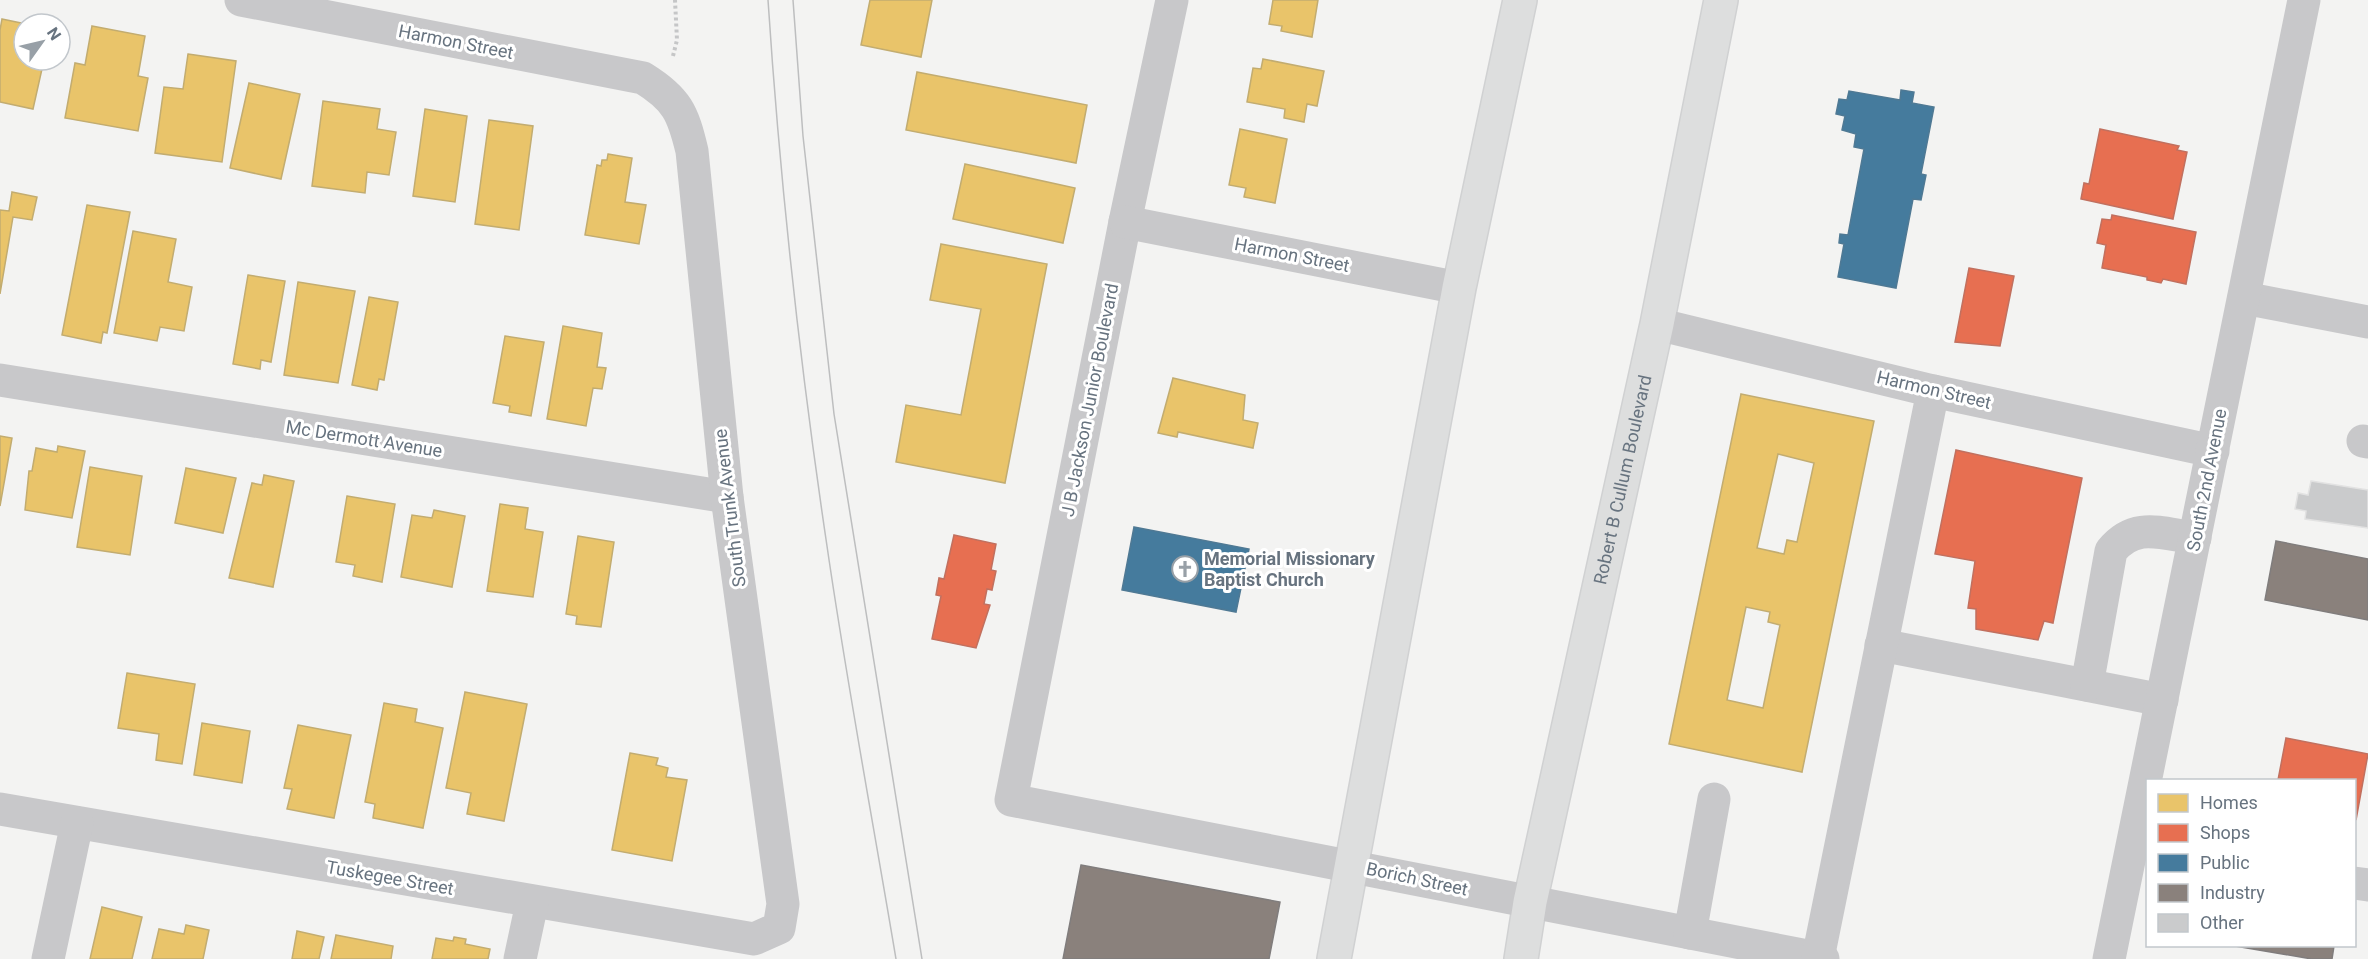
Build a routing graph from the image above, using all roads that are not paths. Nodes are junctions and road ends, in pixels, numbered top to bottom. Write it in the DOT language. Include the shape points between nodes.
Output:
graph roads {
  1 [pos="241,0"];
  2 [pos="1172,0"];
  3 [pos="1520,0"];
  4 [pos="1721,0"];
  5 [pos="2304,0"];
  6 [pos="667,92"];
  7 [pos="1125,222"];
  8 [pos="1459,288"];
  9 [pos="2244,298"];
  10 [pos="2368,322"];
  11 [pos="1657,324"];
  12 [pos="0,380"];
  13 [pos="1933,391"];
  14 [pos="2212,451"];
  15 [pos="727,497"];
  16 [pos="2195,538"];
  17 [pos="1881,645"];
  18 [pos="2087,685"];
  19 [pos="2162,700"];
  20 [pos="2150,779"];
  21 [pos="1714,799"];
  22 [pos="1011,800"];
  23 [pos="0,809"];
  24 [pos="2146,809"];
  25 [pos="77,823"];
  26 [pos="2140,850"];
  27 [pos="1351,865"];
  28 [pos="1530,902"];
  29 [pos="532,903"];
  30 [pos="779,928"];
  31 [pos="1690,933"];
  32 [pos="1820,958"];
  33 [pos="48,959"];
  34 [pos="520,959"];
  35 [pos="1334,959"];
  36 [pos="1521,959"];
  37 [pos="2109,959"];
  1 -- 6 [label="street, Harmon Street" via="643,78"];
  2 -- 7 [label="street, J B Jackson Junior Boulevard"];
  3 -- 8 [label="main road"];
  4 -- 11 [label="main road, Robert B Cullum Boulevard"];
  5 -- 9 [label="street, South 2nd Avenue"];
  6 -- 15 [label="street, South Trunk Avenue" via="685,121 692,151"];
  7 -- 8 [label="street, Harmon Street"];
  7 -- 22 [label="street, J B Jackson Junior Boulevard"];
  8 -- 27 [label="main road"];
  9 -- 10 [label="street"];
  9 -- 14 [label="street, South 2nd Avenue"];
  11 -- 13 [label="street, Harmon Street"];
  11 -- 28 [label="main road, Robert B Cullum Boulevard"];
  12 -- 15 [label="street, Mc Dermott Avenue"];
  13 -- 14 [label="street, Harmon Street"];
  13 -- 17 [label="street"];
  14 -- 16 [label="street, South 2nd Avenue"];
  15 -- 30 [label="street, South Trunk Avenue" via="783,904"];
  16 -- 18 [label="street" via="2139,531 2122,538 2112,551"];
  16 -- 19 [label="street, South 2nd Avenue"];
  17 -- 18 [label="street"];
  17 -- 32 [label="street"];
  18 -- 19 [label="street"];
  19 -- 20 [label="street, South 2nd Avenue"];
  21 -- 31 [label="street"];
  22 -- 27 [label="street, Borich Street"];
  23 -- 25 [label="street, Tuskegee Street"];
  24 -- 26 [label="street, South 2nd Avenue"];
  25 -- 29 [label="street, Tuskegee Street"];
  25 -- 33 [label="street"];
  26 -- 37 [label="street, South 2nd Avenue"];
  27 -- 28 [label="street, Borich Street"];
  27 -- 35 [label="main road"];
  28 -- 31 [label="street, Borich Street"];
  28 -- 36 [label="main road, Robert B Cullum Boulevard"];
  29 -- 30 [label="street, Tuskegee Street" via="754,939"];
  29 -- 34 [label="street"];
  31 -- 32 [label="street, Borich Street"];
}
